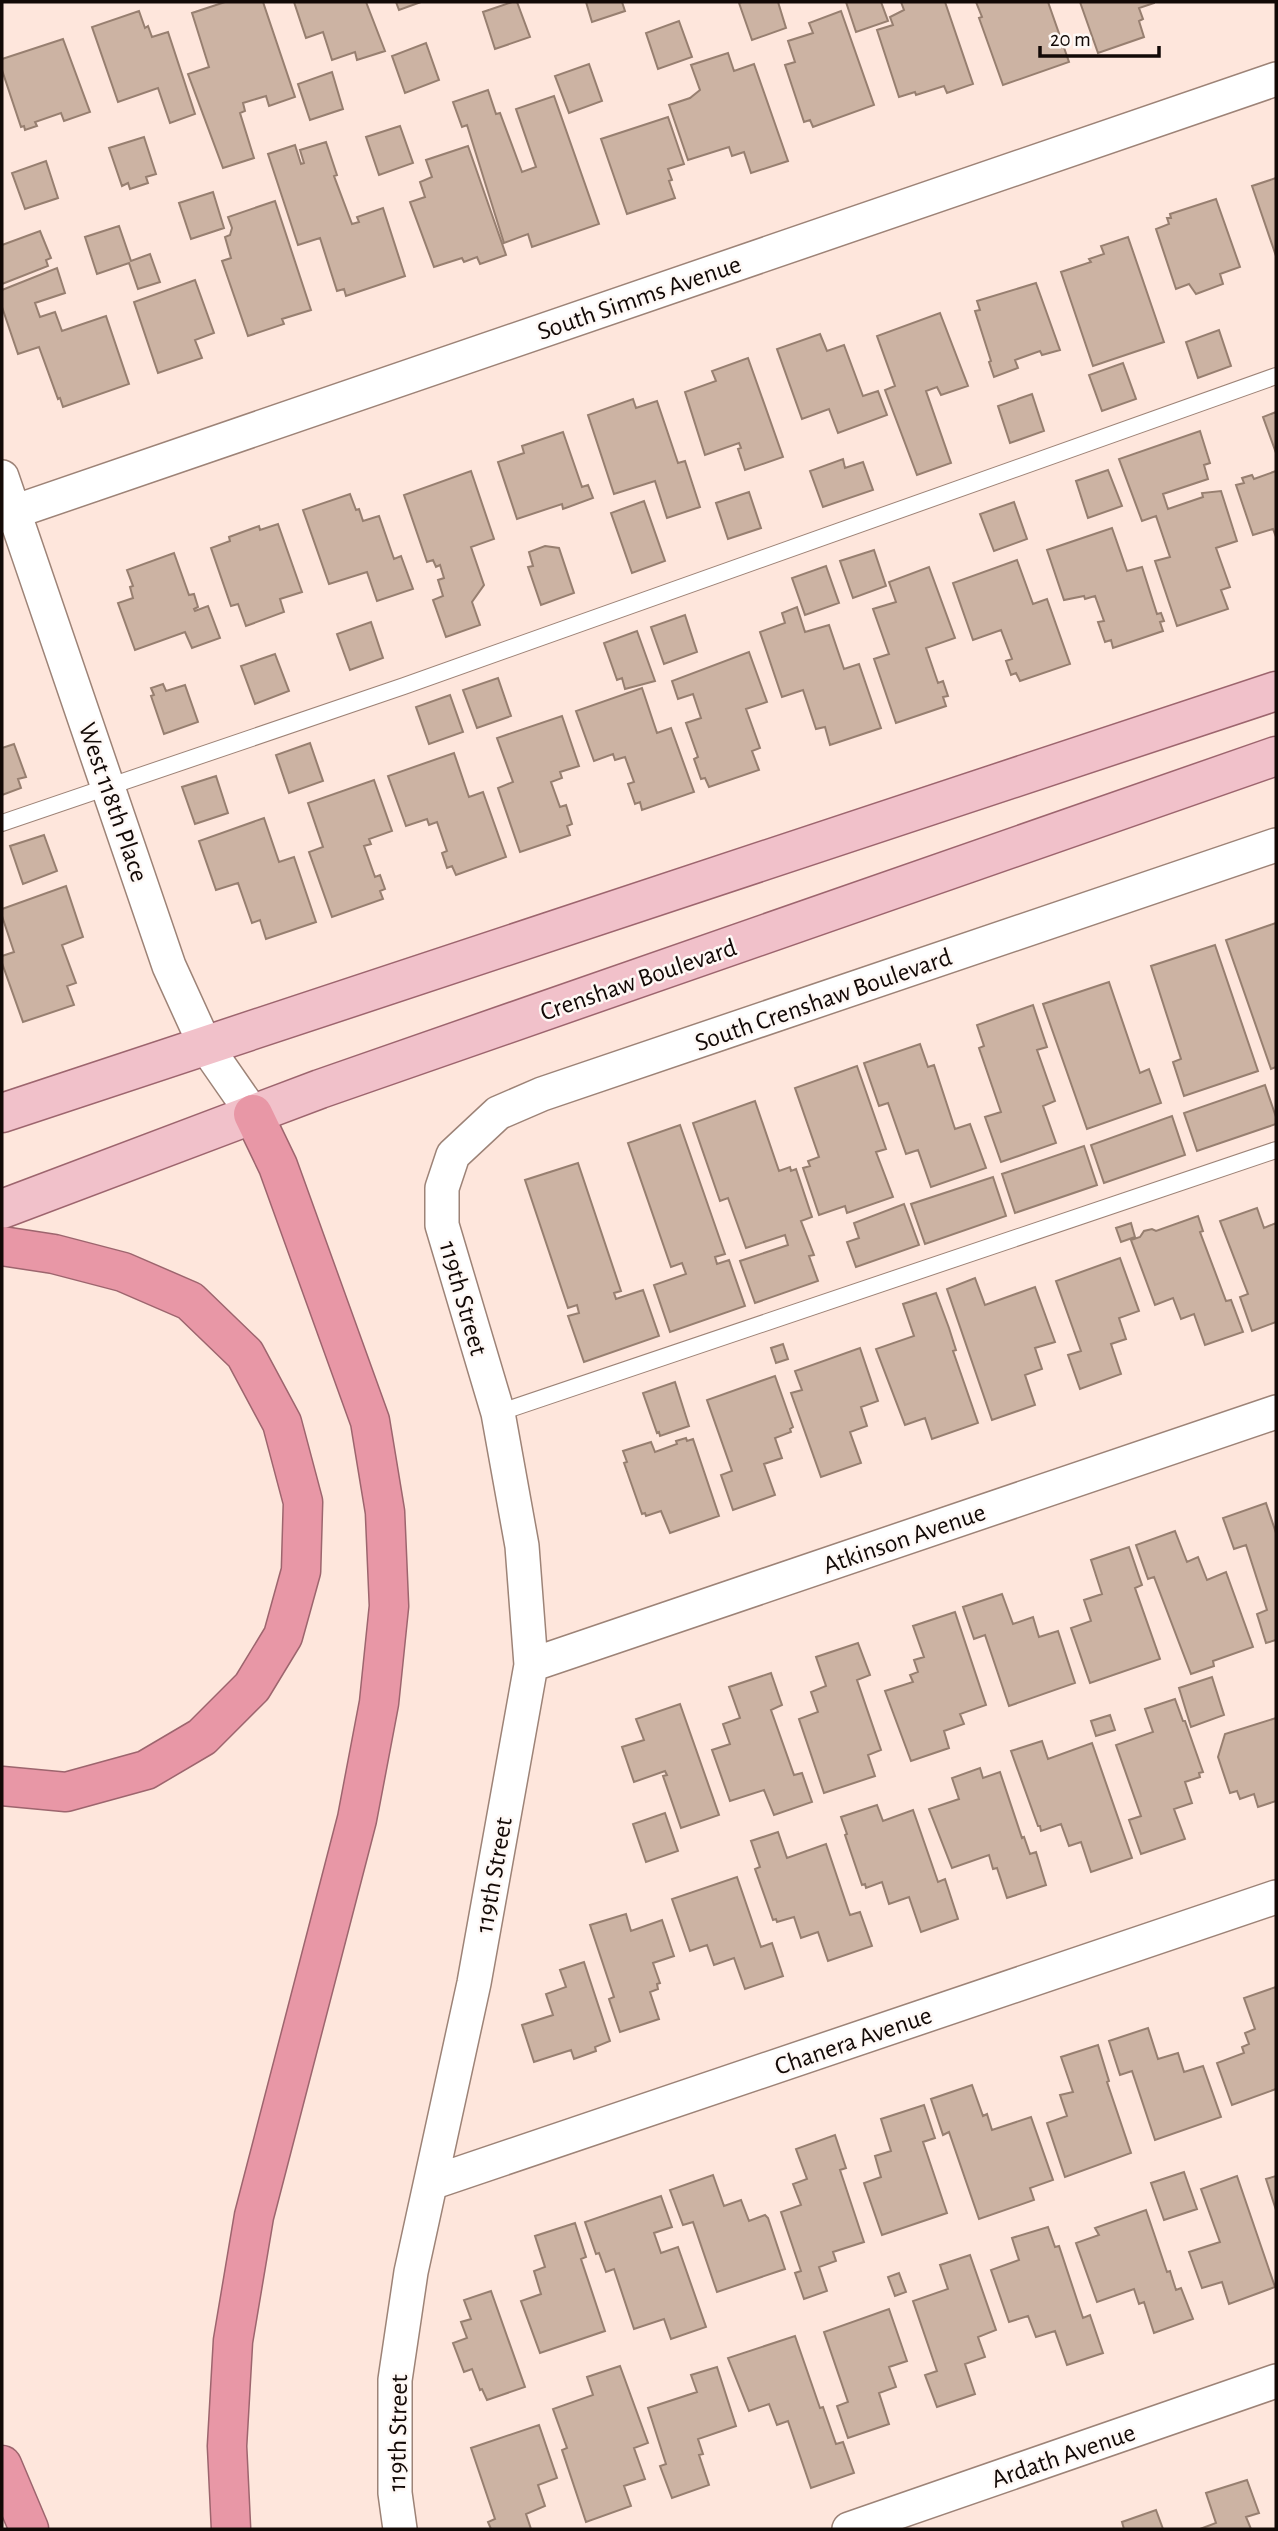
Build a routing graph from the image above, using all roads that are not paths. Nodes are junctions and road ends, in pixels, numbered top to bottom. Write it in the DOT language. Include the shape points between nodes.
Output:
graph roads {
  1 [pos="1276,79"];
  2 [pos="1276,376"];
  3 [pos="2,477"];
  4 [pos="8,514"];
  5 [pos="1276,691"];
  6 [pos="1276,756"];
  7 [pos="110,787"];
  8 [pos="2,823"];
  9 [pos="1276,845"];
  10 [pos="205,1045"];
  11 [pos="2,1113"];
  12 [pos="253,1114"];
  13 [pos="1276,1150"];
  14 [pos="2,1209"];
  15 [pos="442,1226"];
  16 [pos="2,1246"];
  17 [pos="1276,1412"];
  18 [pos="498,1413"];
  19 [pos="531,1665"];
  20 [pos="2,1786"];
  21 [pos="1276,1897"];
  22 [pos="431,2183"];
  23 [pos="1276,2381"];
  24 [pos="2,2465"];
  25 [pos="29,2529"];
  26 [pos="231,2529"];
  27 [pos="400,2529"];
  28 [pos="849,2529"];
  1 -- 4 [label="street, South Simms Avenue"];
  2 -- 7 [label="lane"];
  3 -- 4 [label="street, West 118th Place"];
  4 -- 7 [label="street, West 118th Place"];
  5 -- 10 [label="main road"];
  6 -- 12 [label="main road, Crenshaw Boulevard"];
  7 -- 8 [label="lane"];
  7 -- 10 [label="street, West 118th Place" via="169,966"];
  9 -- 15 [label="street, South Crenshaw Boulevard" via="542,1094 498,1113 453,1155 442,1188"];
  10 -- 11 [label="main road"];
  10 -- 12 [label="street, West 118th Place"];
  12 -- 14 [label="main road, Crenshaw Boulevard"];
  12 -- 26 [label="highway" via="278,1166 370,1421 385,1512 389,1606 379,1703 357,1819 254,2216 233,2341 227,2446"];
  13 -- 18 [label="lane"];
  15 -- 18 [label="street, 119th Street"];
  16 -- 20 [label="highway" via="123,1272 190,1301 245,1354 282,1423 303,1502 301,1571 283,1636 252,1687 202,1737 146,1770 66,1792"];
  17 -- 19 [label="street, Atkinson Avenue"];
  18 -- 19 [label="street, 119th Street" via="522,1546"];
  19 -- 22 [label="street, 119th Street" via="474,1983"];
  21 -- 22 [label="street, Chanera Avenue"];
  22 -- 27 [label="street, 119th Street" via="395,2380 395,2493"];
  23 -- 28 [label="street, Ardath Avenue"];
  24 -- 25 [label="highway"];
}
